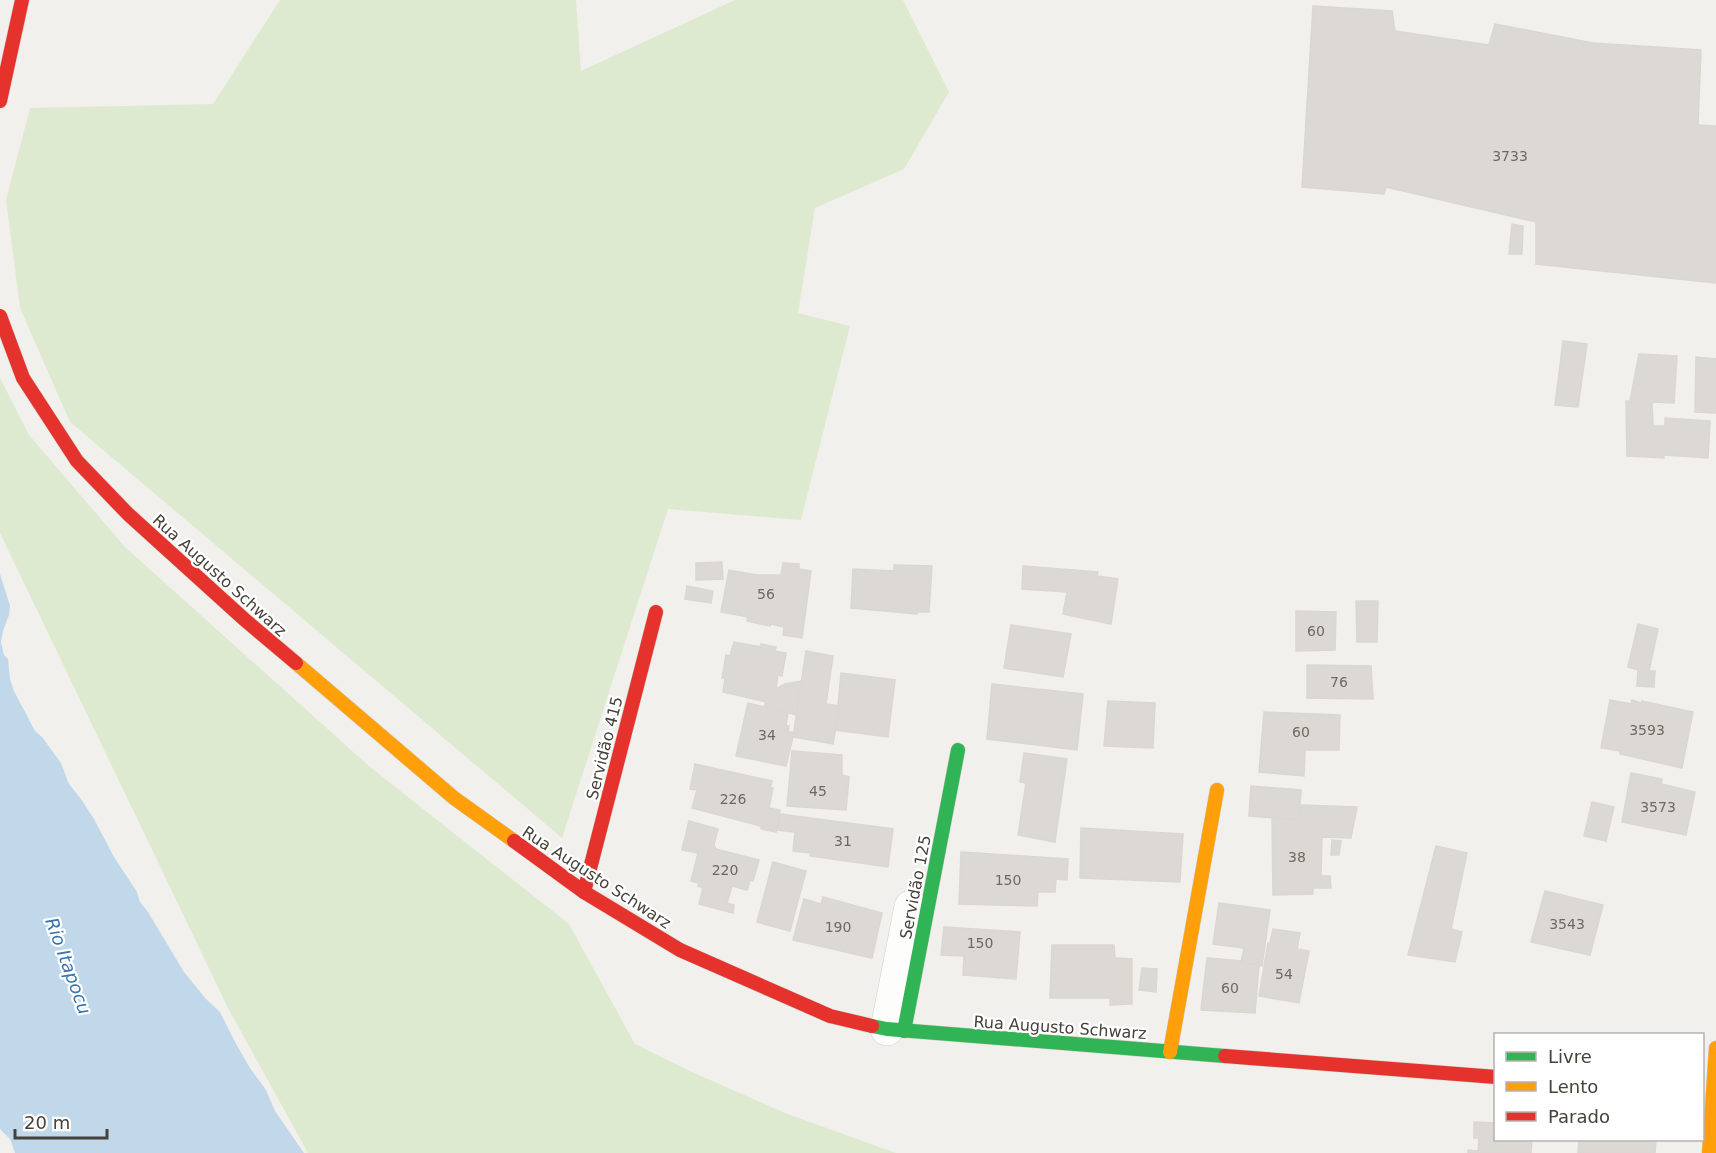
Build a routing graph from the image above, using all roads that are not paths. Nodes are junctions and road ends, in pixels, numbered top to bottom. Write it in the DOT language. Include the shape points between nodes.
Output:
graph roads {
  1 [pos="22,0"];
  2 [pos="0,101"];
  3 [pos="0,316"];
  4 [pos="656,612"];
  5 [pos="948,760"];
  6 [pos="1217,790"];
  7 [pos="584,892"];
  8 [pos="896,1030"];
  9 [pos="1716,1048"];
  10 [pos="1170,1052"];
  11 [pos="1494,1077"];
  12 [pos="1708,1093"];
  13 [pos="1709,1153"];
  1 -- 2 [label="main road"];
  3 -- 7 [label="main road, Rua Augusto Schwarz" via="23,378 77,461 128,514 245,620 454,798"];
  4 -- 7 [label="main road, Servidão 415"];
  5 -- 8 [label="street"];
  6 -- 10 [label="main road"];
  7 -- 8 [label="main road, Rua Augusto Schwarz" via="680,950 748,981 830,1016"];
  8 -- 10 [label="main road, Rua Augusto Schwarz"];
  9 -- 12 [label="main road"];
  10 -- 11 [label="main road, Rua Augusto Schwarz"];
  12 -- 13 [label="main road"];
}
